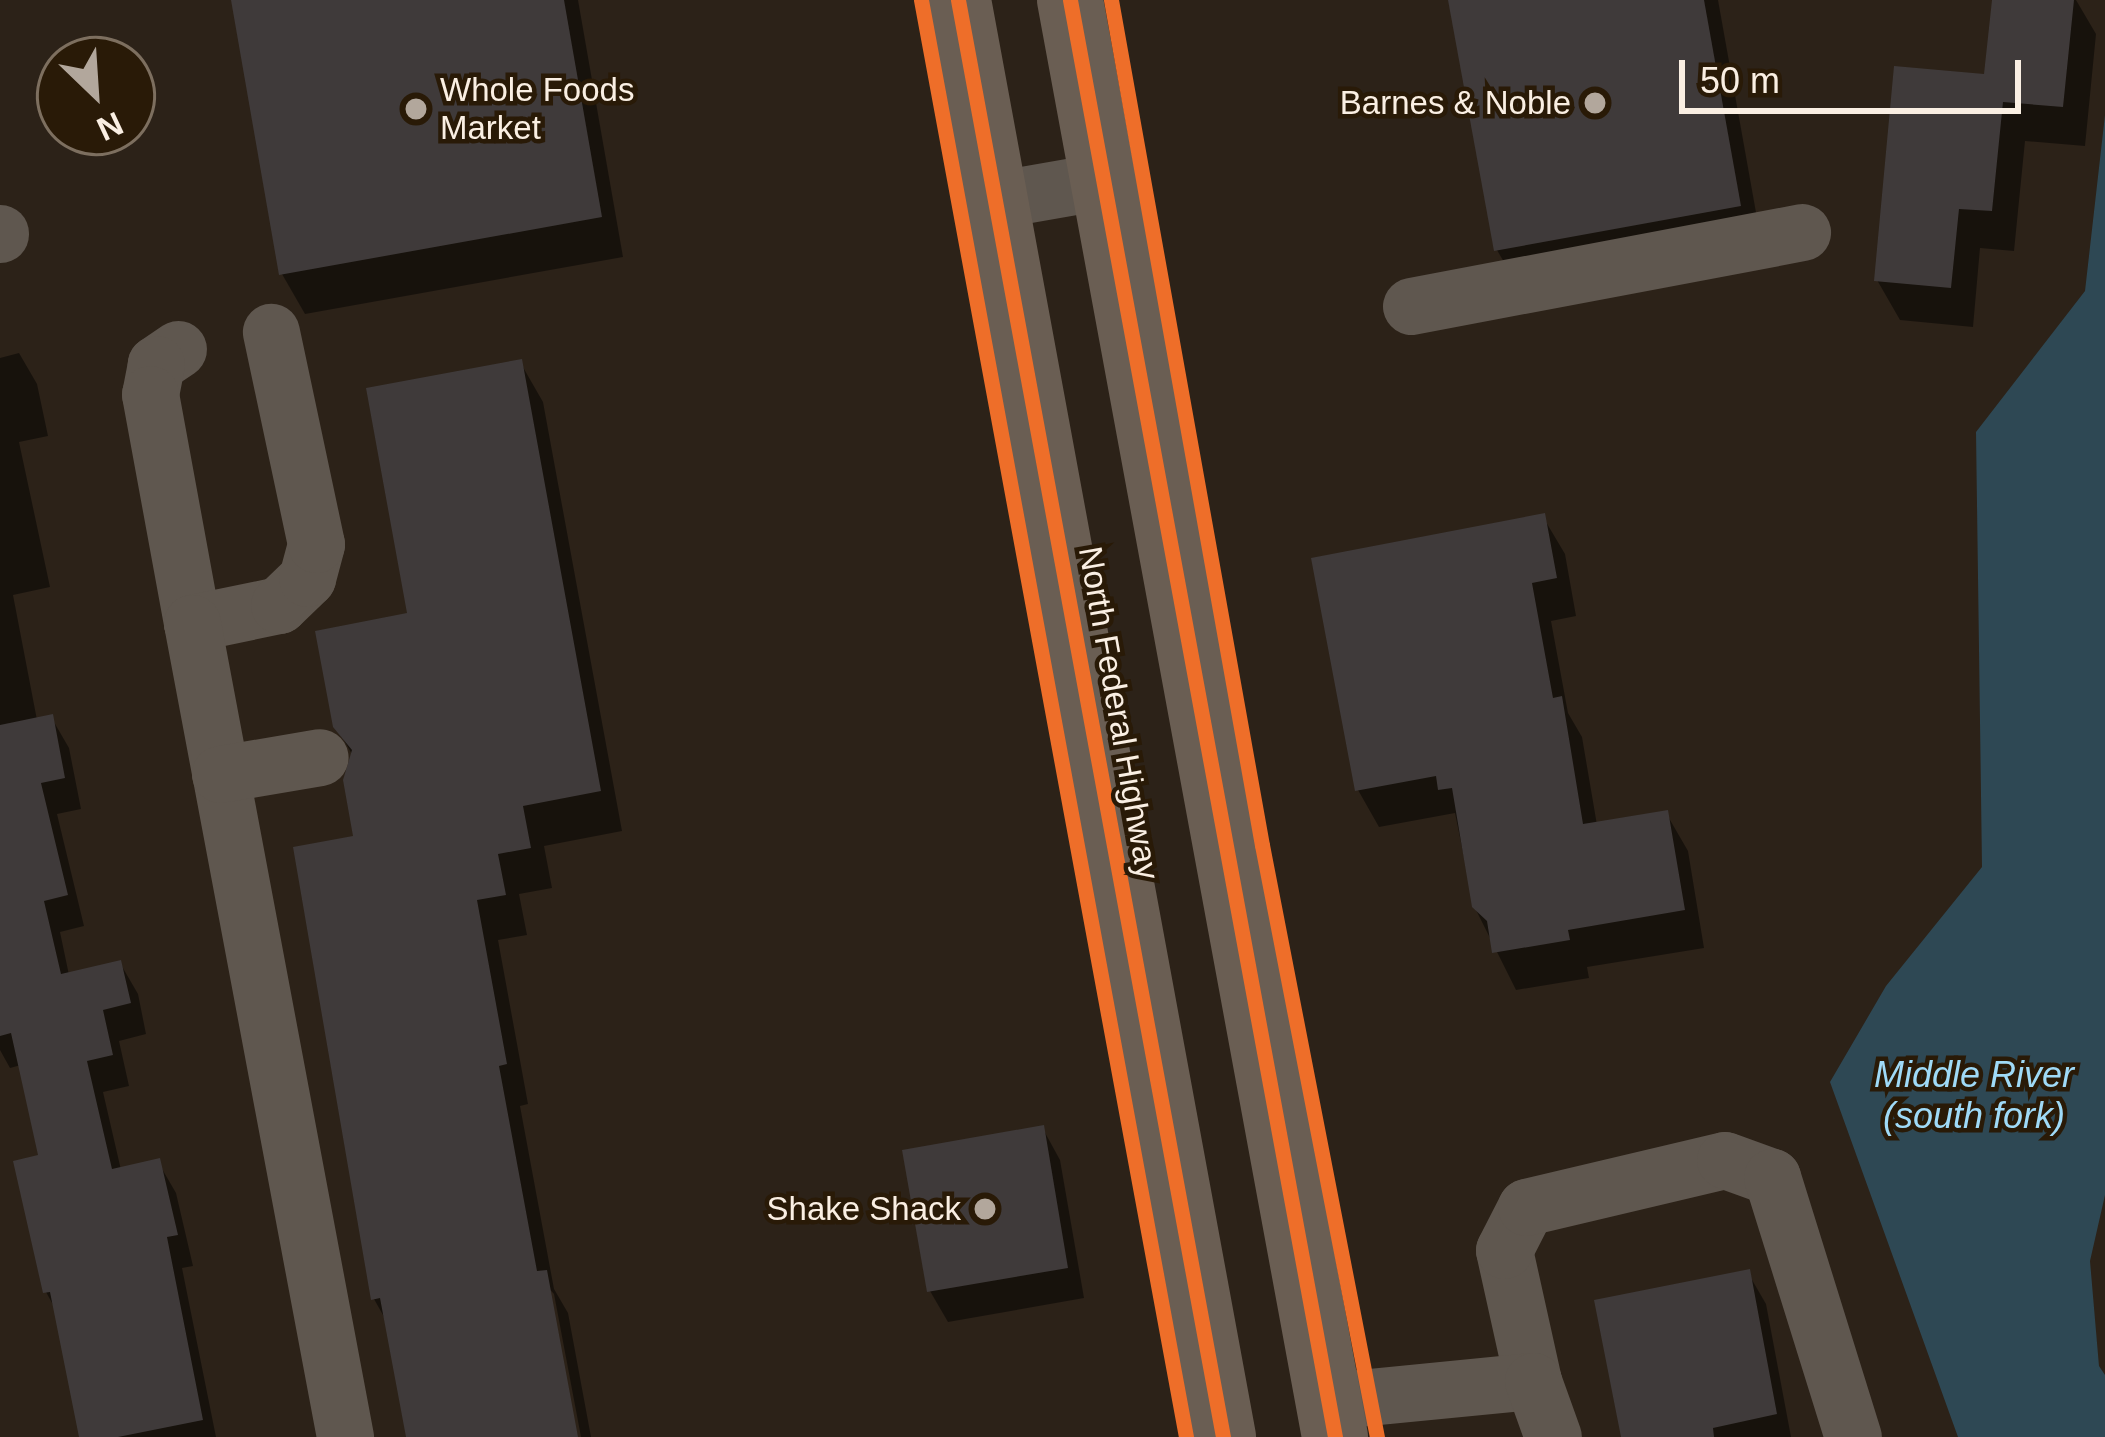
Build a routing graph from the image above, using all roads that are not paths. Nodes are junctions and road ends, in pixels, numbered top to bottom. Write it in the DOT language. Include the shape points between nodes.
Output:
graph roads {
  1 [pos="958,0"];
  2 [pos="1070,0"];
  3 [pos="1103,182"];
  4 [pos="994,200"];
  5 [pos="1802,232"];
  6 [pos="1411,306"];
  7 [pos="272,332"];
  8 [pos="178,349"];
  9 [pos="192,623"];
  10 [pos="320,757"];
  11 [pos="220,774"];
  12 [pos="1533,1381"];
  13 [pos="1331,1419"];
  14 [pos="345,1437"];
  15 [pos="1223,1437"];
  16 [pos="1553,1437"];
  17 [pos="1853,1437"];
  1 -- 4 [label="main road, North Federal Highway"];
  2 -- 3 [label="main road"];
  3 -- 4 [label="street"];
  3 -- 13 [label="main road"];
  4 -- 15 [label="main road, North Federal Highway"];
  5 -- 6 [label="street"];
  7 -- 9 [label="street" via="316,544 307,578 279,605"];
  8 -- 9 [label="street" via="156,364 151,394"];
  9 -- 11 [label="street"];
  10 -- 11 [label="street"];
  11 -- 14 [label="street"];
  12 -- 13 [label="street"];
  12 -- 16 [label="street"];
  12 -- 17 [label="street" via="1504,1250 1526,1207 1725,1160 1772,1177"];
}
